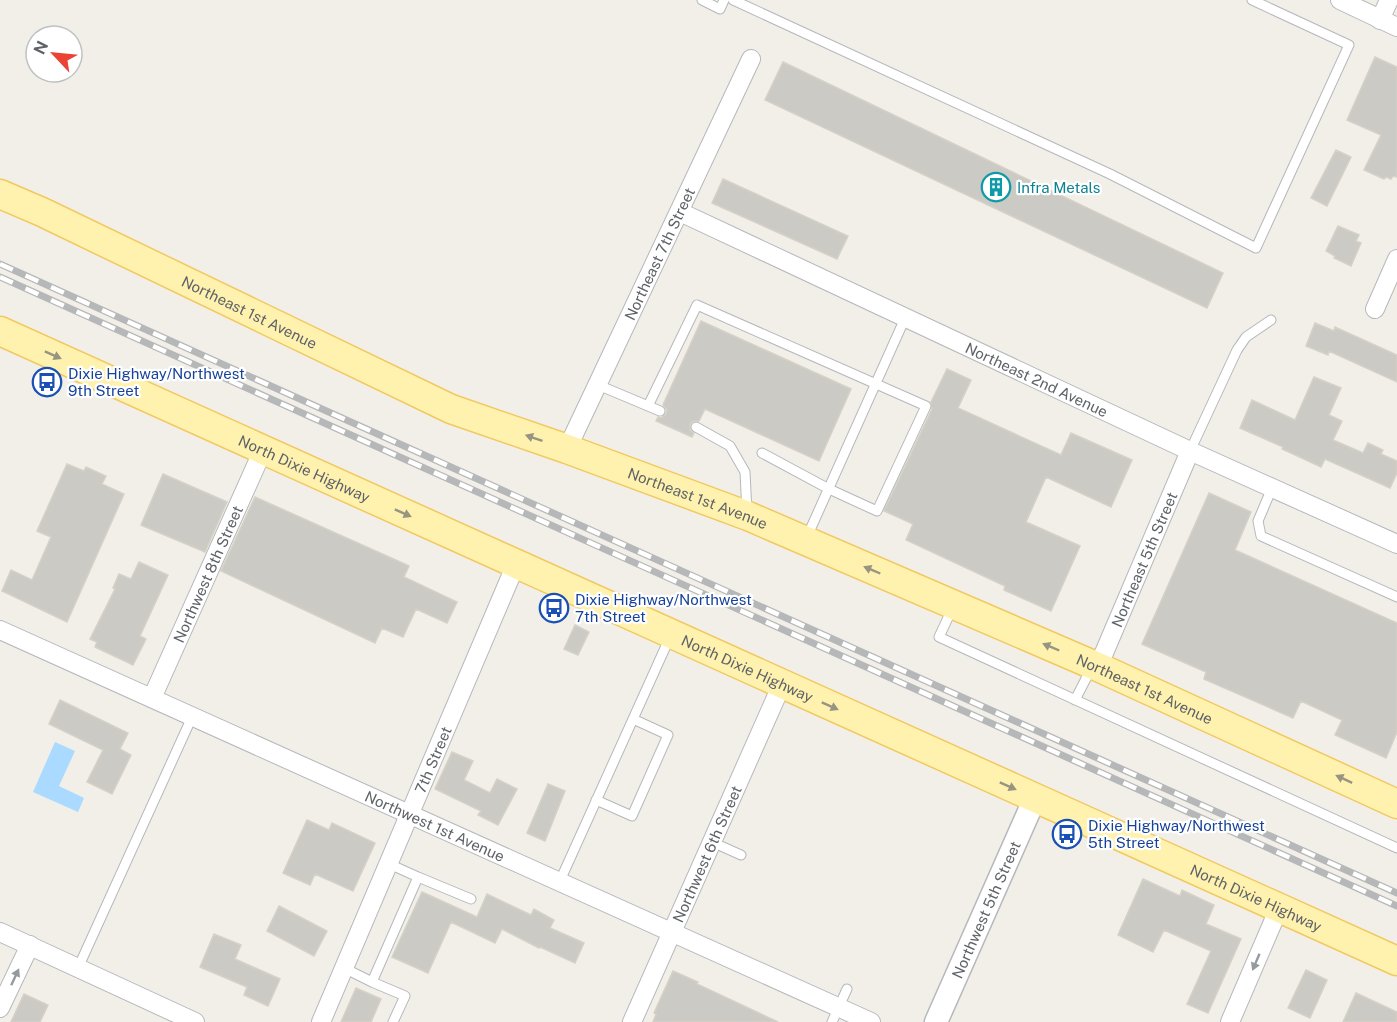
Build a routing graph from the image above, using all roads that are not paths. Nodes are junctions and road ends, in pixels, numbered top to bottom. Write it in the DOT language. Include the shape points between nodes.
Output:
graph roads {
  1 [pos="702,0"];
  2 [pos="724,0"];
  3 [pos="733,0"];
  4 [pos="1252,0"];
  5 [pos="1340,0"];
  6 [pos="1389,0"];
  7 [pos="1380,20"];
  8 [pos="1397,27"];
  9 [pos="751,58"];
  10 [pos="0,194"];
  11 [pos="680,212"];
  12 [pos="1397,259"];
  13 [pos="1375,309"];
  14 [pos="906,316"];
  15 [pos="1270,320"];
  16 [pos="1,336"];
  17 [pos="877,384"];
  18 [pos="598,385"];
  19 [pos="648,406"];
  20 [pos="660,411"];
  21 [pos="696,427"];
  22 [pos="567,449"];
  23 [pos="263,450"];
  24 [pos="1191,451"];
  25 [pos="762,453"];
  26 [pos="1272,488"];
  27 [pos="830,489"];
  28 [pos="748,516"];
  29 [pos="805,541"];
  30 [pos="1397,544"];
  31 [pos="516,564"];
  32 [pos="1397,597"];
  33 [pos="954,605"];
  34 [pos="0,630"];
  35 [pos="671,635"];
  36 [pos="1095,666"];
  37 [pos="782,684"];
  38 [pos="152,698"];
  39 [pos="1075,700"];
  40 [pos="192,717"];
  41 [pos="633,719"];
  42 [pos="1035,798"];
  43 [pos="596,800"];
  44 [pos="1397,804"];
  45 [pos="407,815"];
  46 [pos="712,842"];
  47 [pos="1397,848"];
  48 [pos="741,855"];
  49 [pos="387,863"];
  50 [pos="418,877"];
  51 [pos="559,883"];
  52 [pos="471,899"];
  53 [pos="1279,908"];
  54 [pos="0,932"];
  55 [pos="672,933"];
  56 [pos="30,945"];
  57 [pos="1397,961"];
  58 [pos="78,968"];
  59 [pos="344,968"];
  60 [pos="372,982"];
  61 [pos="847,989"];
  62 [pos="0,1008"];
  63 [pos="158,1014"];
  64 [pos="835,1015"];
  65 [pos="195,1022"];
  66 [pos="321,1022"];
  67 [pos="393,1022"];
  68 [pos="632,1022"];
  69 [pos="871,1022"];
  70 [pos="936,1022"];
  71 [pos="1230,1022"];
  1 -- 2 [label="lane" via="720,9"];
  3 -- 4 [label="lane" via="1110,174 1256,248 1348,45"];
  5 -- 7 [label="street"];
  6 -- 7 [label="street"];
  7 -- 8 [label="street"];
  9 -- 11 [label="street, Northeast 7th Street"];
  22 -- 10 [label="main road, Northeast 1st Avenue, one-way" via="451,409"];
  11 -- 14 [label="street, Northeast 2nd Avenue"];
  11 -- 18 [label="street, Northeast 7th Street"];
  12 -- 13 [label="street"];
  14 -- 17 [label="lane"];
  14 -- 24 [label="street, Northeast 2nd Avenue"];
  15 -- 24 [label="lane" via="1246,337 1237,350"];
  16 -- 23 [label="main road, North Dixie Highway, one-way"];
  17 -- 19 [label="lane" via="697,304"];
  17 -- 27 [label="lane"];
  17 -- 27 [label="lane" via="926,406 876,511"];
  18 -- 19 [label="lane"];
  18 -- 22 [label="street, Northeast 7th Street"];
  19 -- 20 [label="lane"];
  21 -- 28 [label="lane" via="730,446 745,472"];
  22 -- 28 [label="main road, Northeast 1st Avenue"];
  23 -- 31 [label="main road, North Dixie Highway, one-way"];
  23 -- 38 [label="street, Northwest 8th Street"];
  24 -- 26 [label="street, Northeast 2nd Avenue"];
  24 -- 36 [label="street, Northeast 5th Street"];
  25 -- 27 [label="lane"];
  26 -- 30 [label="street, Northeast 2nd Avenue"];
  26 -- 32 [label="lane" via="1258,521 1261,536"];
  27 -- 29 [label="lane"];
  28 -- 29 [label="main road, Northeast 1st Avenue"];
  33 -- 29 [label="main road, Northeast 1st Avenue, one-way"];
  31 -- 35 [label="main road, North Dixie Highway"];
  31 -- 45 [label="street, 7th Street"];
  36 -- 33 [label="main road, Northeast 1st Avenue, one-way"];
  33 -- 39 [label="lane" via="939,637"];
  34 -- 38 [label="street, Northwest 1st Avenue"];
  35 -- 37 [label="main road, North Dixie Highway"];
  35 -- 41 [label="lane"];
  36 -- 39 [label="lane"];
  44 -- 36 [label="main road, Northeast 1st Avenue, one-way"];
  37 -- 42 [label="main road, North Dixie Highway, one-way"];
  37 -- 46 [label="street, Northwest 6th Street"];
  38 -- 40 [label="street, Northwest 1st Avenue"];
  39 -- 47 [label="lane"];
  40 -- 45 [label="street, Northwest 1st Avenue"];
  40 -- 58 [label="lane"];
  41 -- 43 [label="lane"];
  41 -- 43 [label="lane" via="668,735 632,816"];
  42 -- 53 [label="main road, North Dixie Highway"];
  42 -- 70 [label="street, Northwest 5th Street"];
  43 -- 51 [label="lane"];
  45 -- 49 [label="street, 7th Street"];
  45 -- 51 [label="street, Northwest 1st Avenue"];
  46 -- 48 [label="lane"];
  46 -- 55 [label="street, Northwest 6th Street"];
  49 -- 50 [label="lane"];
  49 -- 59 [label="street, 7th Street"];
  50 -- 52 [label="lane"];
  50 -- 60 [label="lane"];
  51 -- 55 [label="street, Northwest 1st Avenue"];
  53 -- 57 [label="main road, North Dixie Highway"];
  53 -- 71 [label="street, one-way"];
  54 -- 56 [label="street"];
  55 -- 64 [label="street, Northwest 1st Avenue"];
  55 -- 68 [label="street, Northwest 6th Street"];
  56 -- 58 [label="street"];
  62 -- 56 [label="street, one-way"];
  58 -- 63 [label="street"];
  59 -- 60 [label="lane"];
  59 -- 66 [label="street, 7th Street"];
  60 -- 67 [label="lane" via="405,996"];
  61 -- 64 [label="lane"];
  63 -- 65 [label="street"];
  64 -- 69 [label="street, Northwest 1st Avenue"];
}
